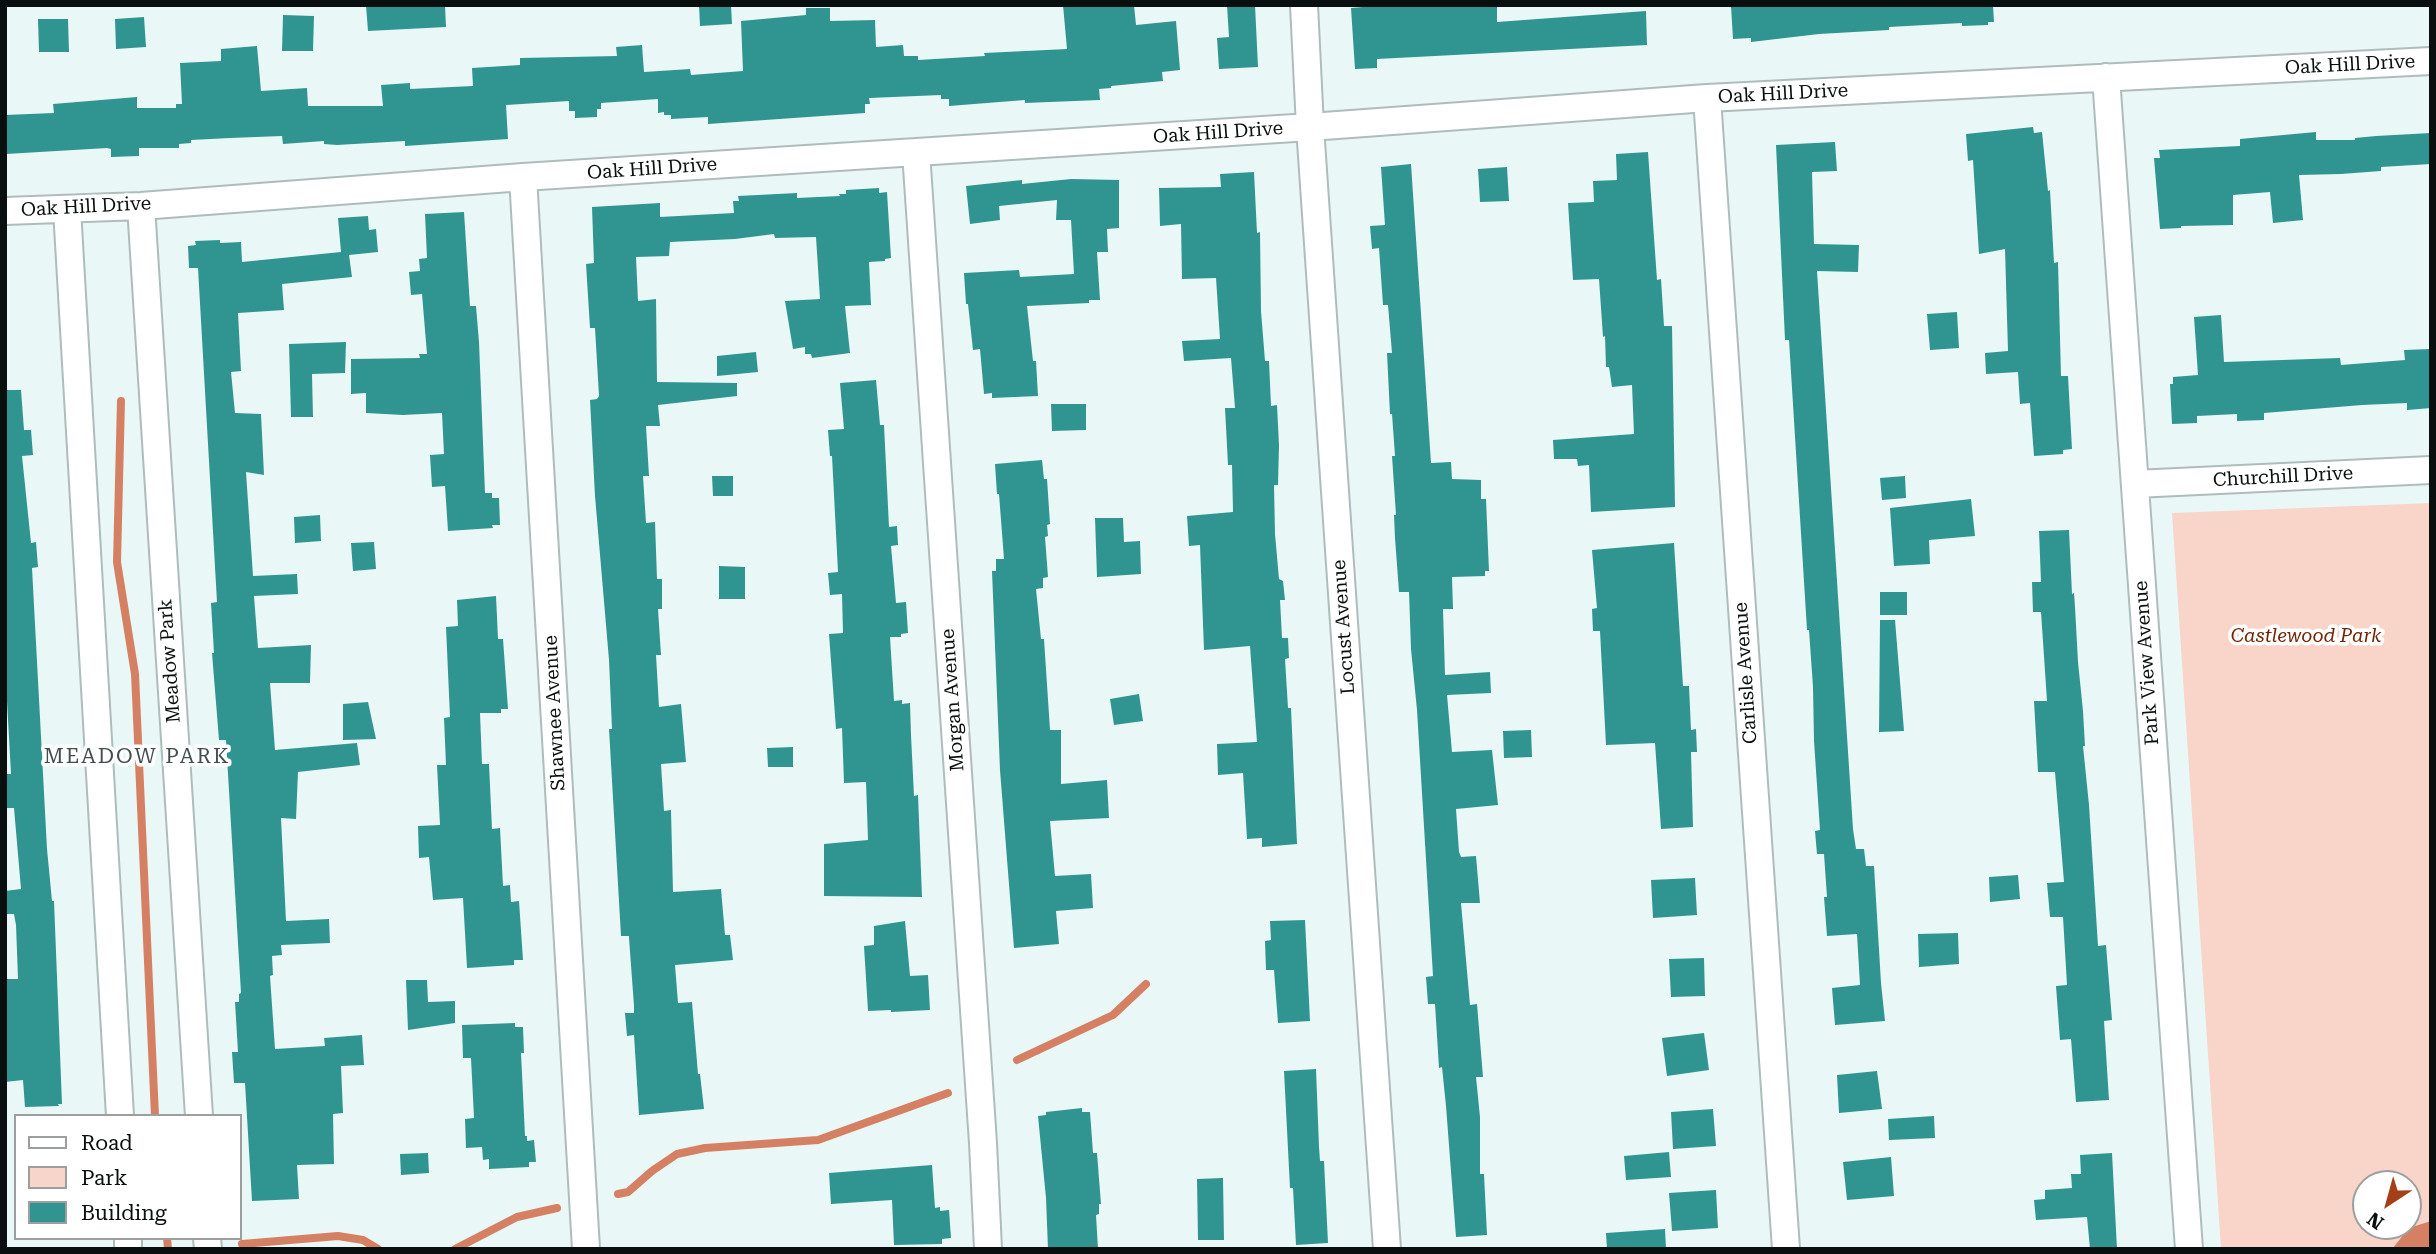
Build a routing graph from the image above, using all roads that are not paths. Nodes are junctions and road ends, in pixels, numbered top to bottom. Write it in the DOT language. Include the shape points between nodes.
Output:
graph roads {
  1 [pos="1304,5"];
  2 [pos="2431,61"];
  3 [pos="2106,77"];
  4 [pos="1707,98"];
  5 [pos="1310,127"];
  6 [pos="916,152"];
  7 [pos="523,177"];
  8 [pos="141,205"];
  9 [pos="67,209"];
  10 [pos="5,211"];
  11 [pos="2431,470"];
  12 [pos="2135,484"];
  13 [pos="120,1114"];
  14 [pos="199,1114"];
  15 [pos="586,1249"];
  16 [pos="988,1249"];
  17 [pos="1387,1249"];
  18 [pos="1786,1249"];
  19 [pos="2189,1249"];
  1 -- 5 [label="street, Locust Avenue"];
  2 -- 3 [label="street, Oak Hill Drive"];
  3 -- 4 [label="street, Oak Hill Drive"];
  3 -- 12 [label="street, Park View Avenue"];
  4 -- 5 [label="street, Oak Hill Drive"];
  4 -- 18 [label="street, Carlisle Avenue"];
  5 -- 6 [label="street, Oak Hill Drive"];
  5 -- 17 [label="street, Locust Avenue"];
  6 -- 7 [label="street, Oak Hill Drive"];
  6 -- 16 [label="street, Morgan Avenue"];
  7 -- 8 [label="street, Oak Hill Drive"];
  7 -- 15 [label="street, Shawnee Avenue"];
  8 -- 9 [label="street, Oak Hill Drive"];
  8 -- 14 [label="street, Meadow Park"];
  9 -- 10 [label="street, Oak Hill Drive"];
  9 -- 13 [label="street"];
  11 -- 12 [label="street, Churchill Drive"];
  12 -- 19 [label="street, Park View Avenue"];
}
